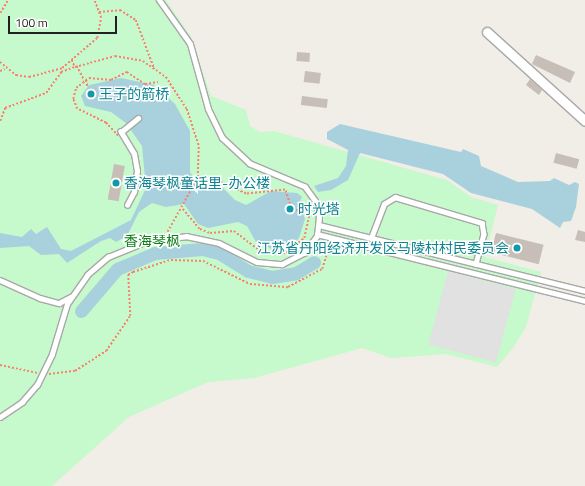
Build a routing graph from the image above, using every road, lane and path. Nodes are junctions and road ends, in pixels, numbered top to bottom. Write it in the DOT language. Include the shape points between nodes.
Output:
graph roads {
  1 [pos="7,0"];
  2 [pos="94,0"];
  3 [pos="159,0"];
  4 [pos="99,12"];
  5 [pos="0,13"];
  6 [pos="487,32"];
  7 [pos="72,60"];
  8 [pos="0,62"];
  9 [pos="76,66"];
  10 [pos="154,68"];
  11 [pos="6,69"];
  12 [pos="0,71"];
  13 [pos="85,80"];
  14 [pos="158,82"];
  15 [pos="88,88"];
  16 [pos="138,118"];
  17 [pos="0,121"];
  18 [pos="585,121"];
  19 [pos="116,137"];
  20 [pos="198,178"];
  21 [pos="127,205"];
  22 [pos="183,208"];
  23 [pos="319,225"];
  24 [pos="317,234"];
  25 [pos="166,237"];
  26 [pos="371,238"];
  27 [pos="314,241"];
  28 [pos="476,264"];
  29 [pos="0,280"];
  30 [pos="585,291"];
  31 [pos="71,297"];
  32 [pos="585,300"];
  33 [pos="0,365"];
  34 [pos="43,375"];
  35 [pos="0,417"];
  1 -- 5 [label="path"];
  2 -- 4 [label="path"];
  3 -- 23 [label="lane" via="190,44 208,109 222,138 250,164 305,188 315,201"];
  4 -- 7 [label="path" via="97,38"];
  4 -- 10 [label="path" via="120,10 136,20"];
  6 -- 18 [label="street"];
  7 -- 9 [label="path"];
  7 -- 11 [label="path" via="49,73 29,77"];
  8 -- 11 [label="path"];
  9 -- 10 [label="path" via="121,56"];
  9 -- 13 [label="path"];
  9 -- 17 [label="path" via="60,72 42,95 5,108"];
  10 -- 20 [label="path" via="171,84 192,118 199,147"];
  11 -- 12 [label="path"];
  13 -- 14 [label="path" via="111,80 127,72 145,84"];
  13 -- 15 [label="path"];
  13 -- 19 [label="path" via="73,93 74,104 85,115 109,125"];
  16 -- 21 [label="lane" via="121,132 134,154 137,171 134,192"];
  20 -- 22 [label="path"];
  20 -- 22 [label="path" via="204,182 223,183 246,194 285,190 291,208 309,216 304,238 286,253 263,253 234,231 210,233 200,229"];
  22 -- 25 [label="path"];
  23 -- 24 [label="lane"];
  23 -- 26 [label="lane"];
  24 -- 27 [label="lane"];
  24 -- 32 [label="lane"];
  25 -- 27 [label="lane" via="207,239 257,262 274,265 295,259"];
  25 -- 31 [label="lane" via="133,245 108,258 88,275"];
  26 -- 28 [label="lane"];
  26 -- 28 [label="lane" via="384,204 395,197 482,223 484,234"];
  27 -- 34 [label="path" via="326,256 322,269 288,287 250,284 203,261 171,260 133,272 128,275 130,316 106,351 75,371"];
  28 -- 30 [label="lane"];
  29 -- 31 [label="lane" via="16,290 45,300 59,303"];
  31 -- 34 [label="lane"];
  33 -- 34 [label="path"];
  34 -- 35 [label="lane" via="22,402"];
}
